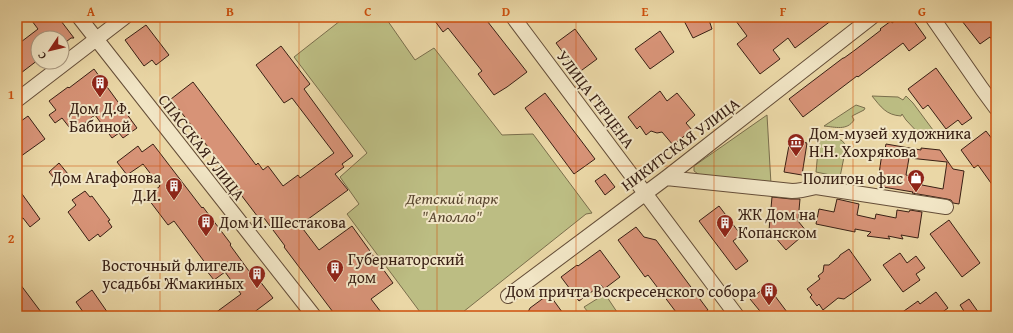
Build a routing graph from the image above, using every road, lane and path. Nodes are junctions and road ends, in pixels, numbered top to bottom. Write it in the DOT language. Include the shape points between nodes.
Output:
graph roads {
  1 [pos="79,17"];
  2 [pos="125,17"];
  3 [pos="514,17"];
  4 [pos="872,17"];
  5 [pos="932,17"];
  6 [pos="96,39"];
  7 [pos="17,100"];
  8 [pos="996,108"];
  9 [pos="666,178"];
  10 [pos="645,193"];
  11 [pos="946,207"];
  12 [pos="508,296"];
  13 [pos="314,316"];
  14 [pos="737,316"];
  1 -- 6 [label="street, СПАССКАЯ УЛИЦА"];
  2 -- 6 [label="street"];
  3 -- 10 [label="street, УЛИЦА ГЕРЦЕНА"];
  4 -- 9 [label="street, НИКИТСКАЯ УЛИЦА"];
  5 -- 8 [label="street"];
  6 -- 7 [label="street"];
  6 -- 13 [label="street, СПАССКАЯ УЛИЦА"];
  9 -- 10 [label="street, НИКИТСКАЯ УЛИЦА"];
  9 -- 11 [label="street" via="792,191 816,187"];
  10 -- 12 [label="street, НИКИТСКАЯ УЛИЦА"];
  10 -- 14 [label="street, УЛИЦА ГЕРЦЕНА"];
}
